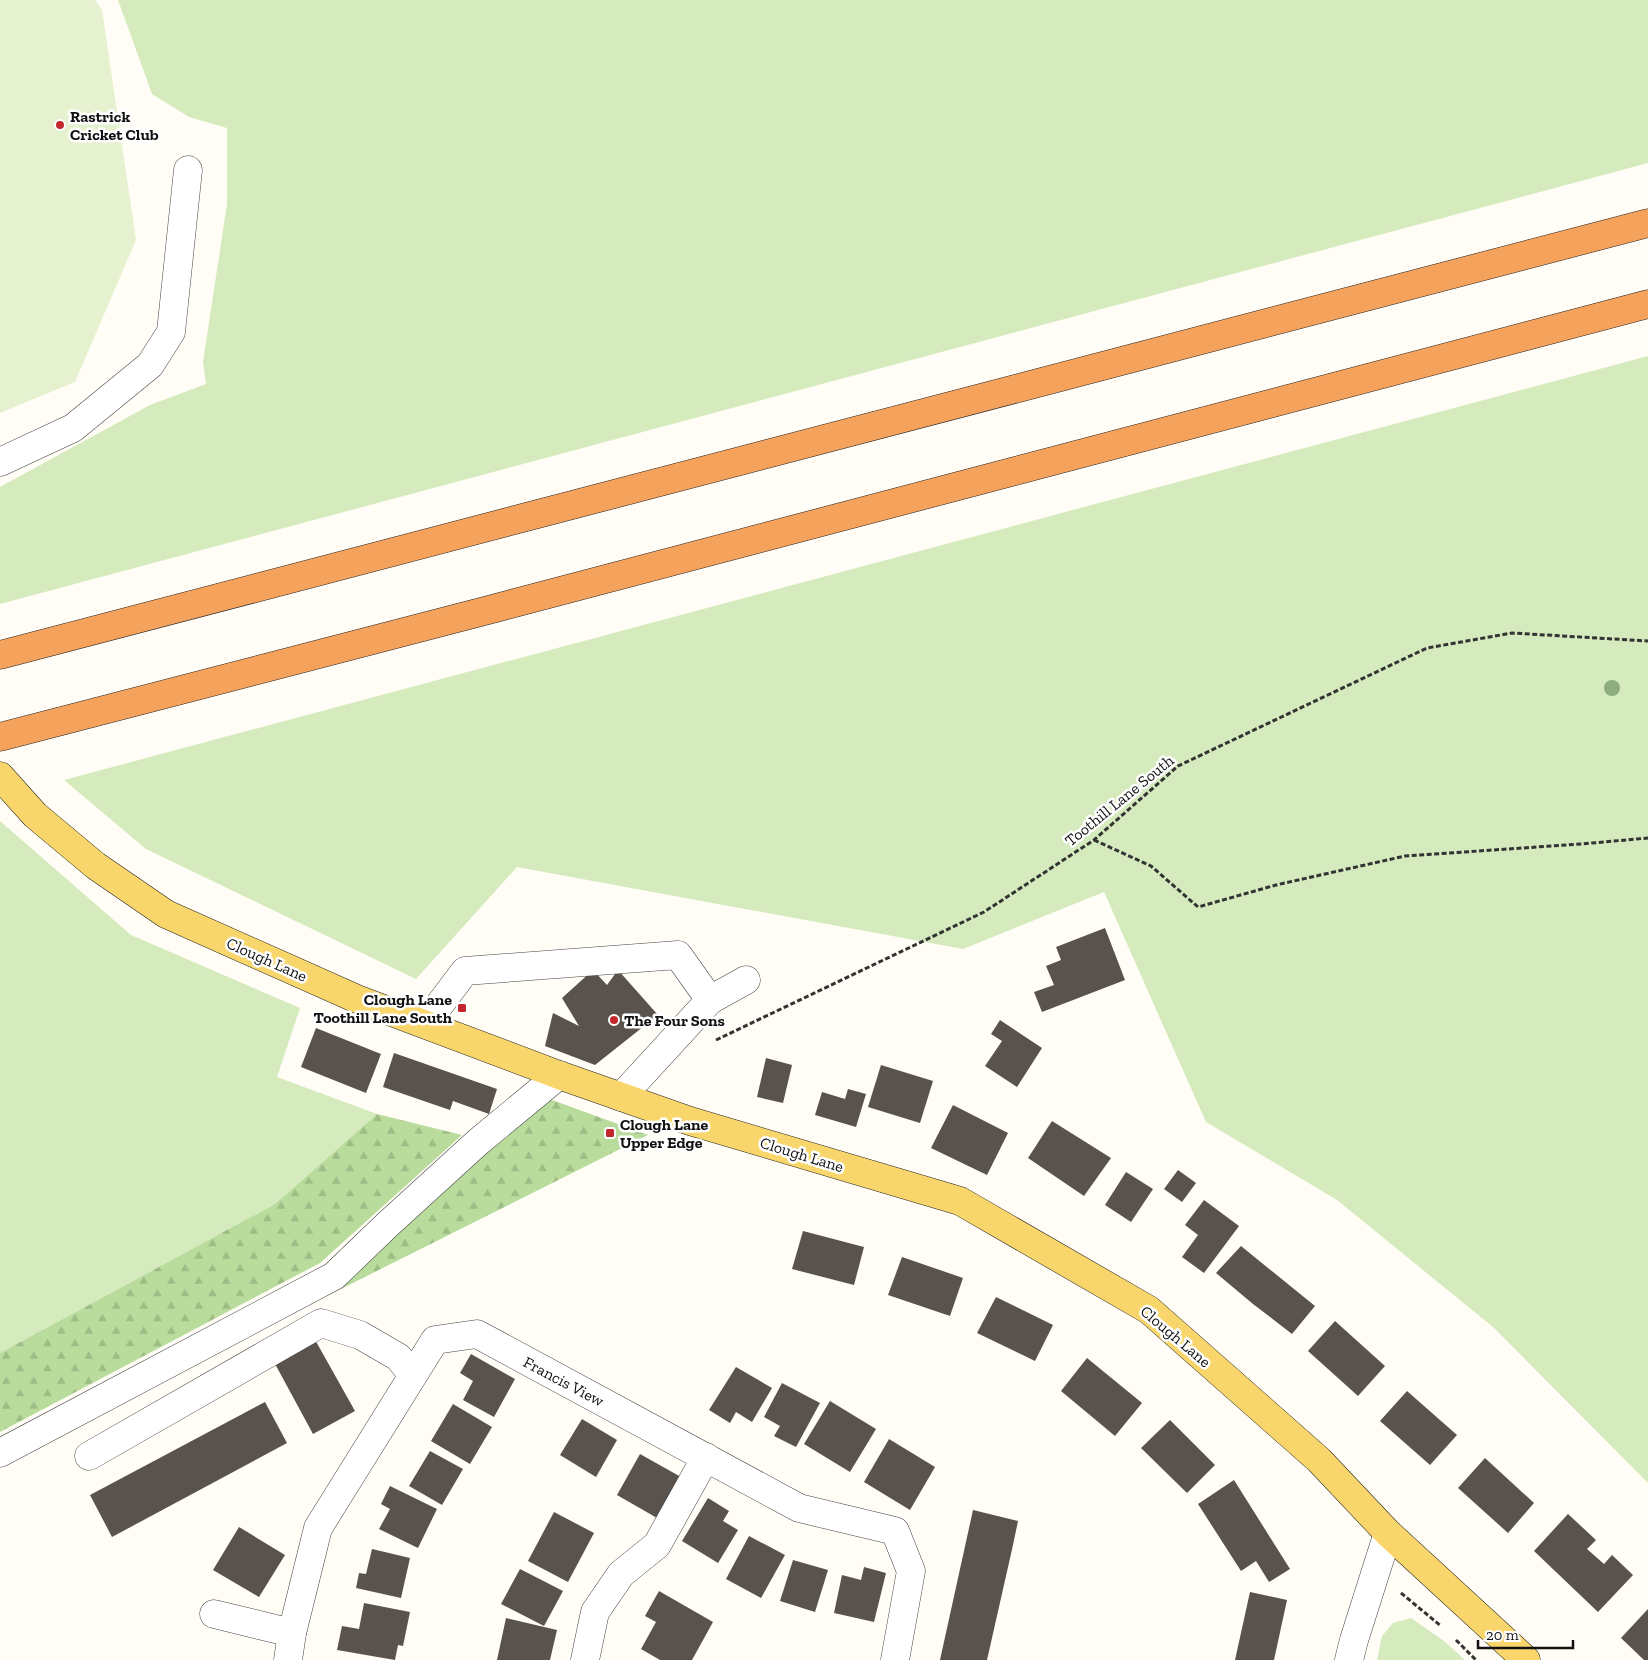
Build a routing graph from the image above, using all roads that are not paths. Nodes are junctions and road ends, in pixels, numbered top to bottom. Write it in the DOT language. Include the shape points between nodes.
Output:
graph roads {
  1 [pos="188,170"];
  2 [pos="1648,223"];
  3 [pos="1648,304"];
  4 [pos="0,462"];
  5 [pos="0,655"];
  6 [pos="12,734"];
  7 [pos="0,776"];
  8 [pos="746,980"];
  9 [pos="710,1000"];
  10 [pos="425,1024"];
  11 [pos="558,1076"];
  12 [pos="621,1097"];
  13 [pos="413,1375"];
  14 [pos="0,1453"];
  15 [pos="89,1456"];
  16 [pos="706,1458"];
  17 [pos="1388,1534"];
  18 [pos="214,1614"];
  19 [pos="292,1633"];
  20 [pos="288,1660"];
  21 [pos="585,1660"];
  22 [pos="895,1660"];
  23 [pos="1349,1660"];
  24 [pos="1526,1660"];
  1 -- 4 [label="street" via="171,332 150,365 73,428"];
  2 -- 5 [label="highway"];
  3 -- 6 [label="highway"];
  7 -- 10 [label="main road, Clough Lane" via="50,828 96,866 166,914 357,999"];
  8 -- 9 [label="street"];
  9 -- 10 [label="street" via="678,955 464,971"];
  9 -- 12 [label="street"];
  10 -- 11 [label="main road, Clough Lane"];
  11 -- 12 [label="main road, Clough Lane"];
  11 -- 14 [label="street" via="478,1142 334,1276"];
  12 -- 17 [label="main road, Clough Lane" via="690,1121 960,1201 1149,1310 1319,1460"];
  13 -- 15 [label="street" via="398,1357 360,1335 321,1323"];
  13 -- 16 [label="street, Francis View" via="435,1340 477,1334"];
  13 -- 19 [label="street, Francis View" via="318,1528"];
  16 -- 21 [label="street" via="657,1545 621,1574 594,1612"];
  16 -- 22 [label="street, Francis View" via="799,1508 895,1531 911,1571"];
  17 -- 23 [label="street"];
  17 -- 24 [label="main road, Clough Lane"];
  18 -- 19 [label="street"];
  19 -- 20 [label="street, Francis View"];
}
